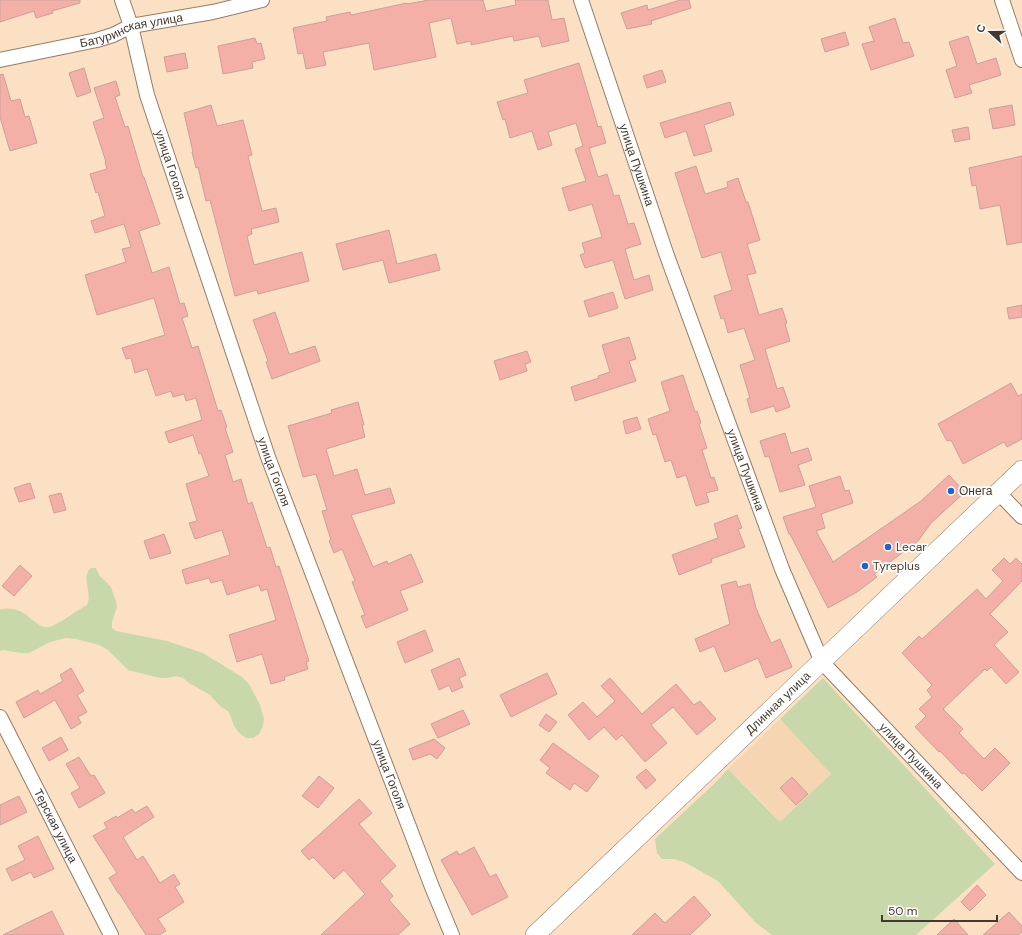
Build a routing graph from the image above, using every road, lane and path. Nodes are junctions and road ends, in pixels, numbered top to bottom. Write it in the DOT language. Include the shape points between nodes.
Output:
graph roads {
  1 [pos="122,0"];
  2 [pos="262,0"];
  3 [pos="581,0"];
  4 [pos="1002,0"];
  5 [pos="131,26"];
  6 [pos="0,60"];
  7 [pos="1022,60"];
  8 [pos="1022,470"];
  9 [pos="999,493"];
  10 [pos="1022,517"];
  11 [pos="822,662"];
  12 [pos="0,717"];
  13 [pos="1022,873"];
  14 [pos="111,935"];
  15 [pos="452,935"];
  16 [pos="535,935"];
  1 -- 5 [label="street, улица Гоголя"];
  2 -- 5 [label="street, Батуринская улица" via="213,12"];
  3 -- 11 [label="street, улица Пушкина" via="666,253 782,569"];
  4 -- 7 [label="street"];
  5 -- 6 [label="street, Батуринская улица" via="98,40"];
  5 -- 15 [label="street, улица Гоголя" via="147,95 268,456"];
  8 -- 9 [label="street, Длинная улица"];
  9 -- 10 [label="street"];
  9 -- 11 [label="street, Длинная улица"];
  11 -- 13 [label="street, улица Пушкина"];
  11 -- 16 [label="street, Длинная улица"];
  12 -- 14 [label="street, Терская улица"];
}
